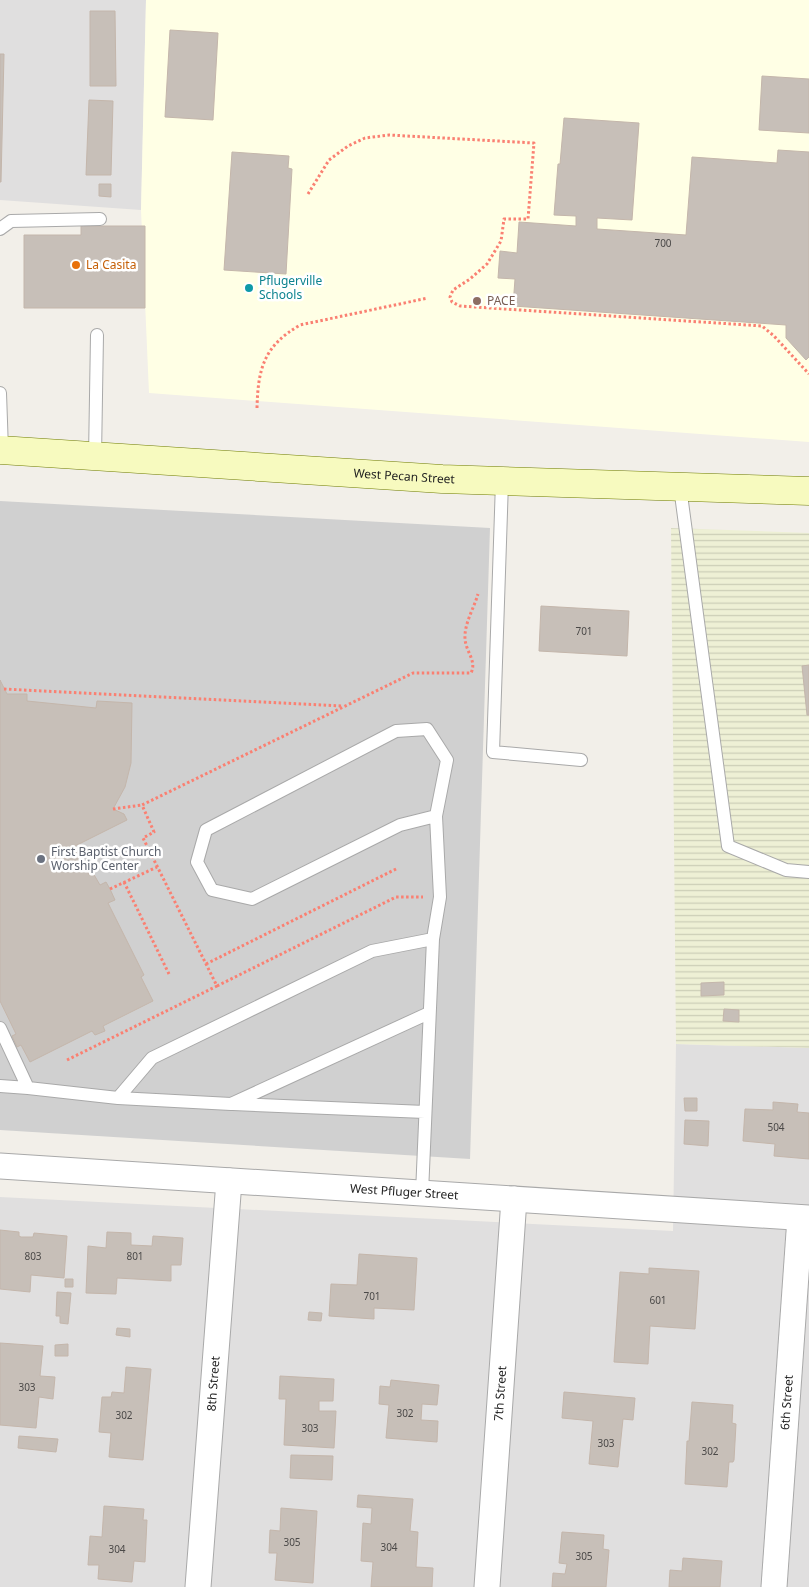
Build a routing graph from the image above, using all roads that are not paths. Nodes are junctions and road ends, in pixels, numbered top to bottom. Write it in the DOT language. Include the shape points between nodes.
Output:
graph roads {
  1 [pos="100,219"];
  2 [pos="0,230"];
  3 [pos="97,336"];
  4 [pos="0,392"];
  5 [pos="1,450"];
  6 [pos="96,457"];
  7 [pos="502,482"];
  8 [pos="680,487"];
  9 [pos="809,491"];
  10 [pos="581,760"];
  11 [pos="436,816"];
  12 [pos="809,872"];
  13 [pos="433,939"];
  14 [pos="429,1013"];
  15 [pos="0,1028"];
  16 [pos="0,1086"];
  17 [pos="28,1088"];
  18 [pos="118,1098"];
  19 [pos="231,1104"];
  20 [pos="425,1112"];
  21 [pos="0,1166"];
  22 [pos="228,1181"];
  23 [pos="422,1193"];
  24 [pos="514,1199"];
  25 [pos="804,1218"];
  26 [pos="198,1587"];
  27 [pos="487,1587"];
  28 [pos="774,1587"];
  1 -- 2 [label="lane" via="11,220"];
  3 -- 6 [label="lane"];
  4 -- 5 [label="lane"];
  5 -- 6 [label="main road, West Pecan Street"];
  6 -- 7 [label="main road, West Pecan Street"];
  7 -- 8 [label="main road, West Pecan Street"];
  7 -- 10 [label="lane" via="493,752"];
  8 -- 9 [label="main road, West Pecan Street"];
  8 -- 12 [label="lane" via="728,846 786,870"];
  11 -- 11 [label="lane" via="400,825 252,899 212,890 197,862 206,830 396,731 427,729 447,760"];
  11 -- 13 [label="lane" via="440,897"];
  13 -- 14 [label="lane"];
  13 -- 18 [label="lane" via="372,951 152,1058"];
  14 -- 19 [label="lane"];
  14 -- 20 [label="lane"];
  15 -- 17 [label="lane"];
  16 -- 17 [label="lane"];
  17 -- 18 [label="lane"];
  18 -- 19 [label="lane"];
  19 -- 20 [label="lane"];
  20 -- 23 [label="lane"];
  21 -- 22 [label="street, West Pfluger Street"];
  22 -- 23 [label="street, West Pfluger Street"];
  22 -- 26 [label="street, 8th Street"];
  23 -- 24 [label="street, West Pfluger Street"];
  24 -- 25 [label="street, West Pfluger Street"];
  24 -- 27 [label="street, 7th Street"];
  25 -- 28 [label="street, 6th Street"];
}
